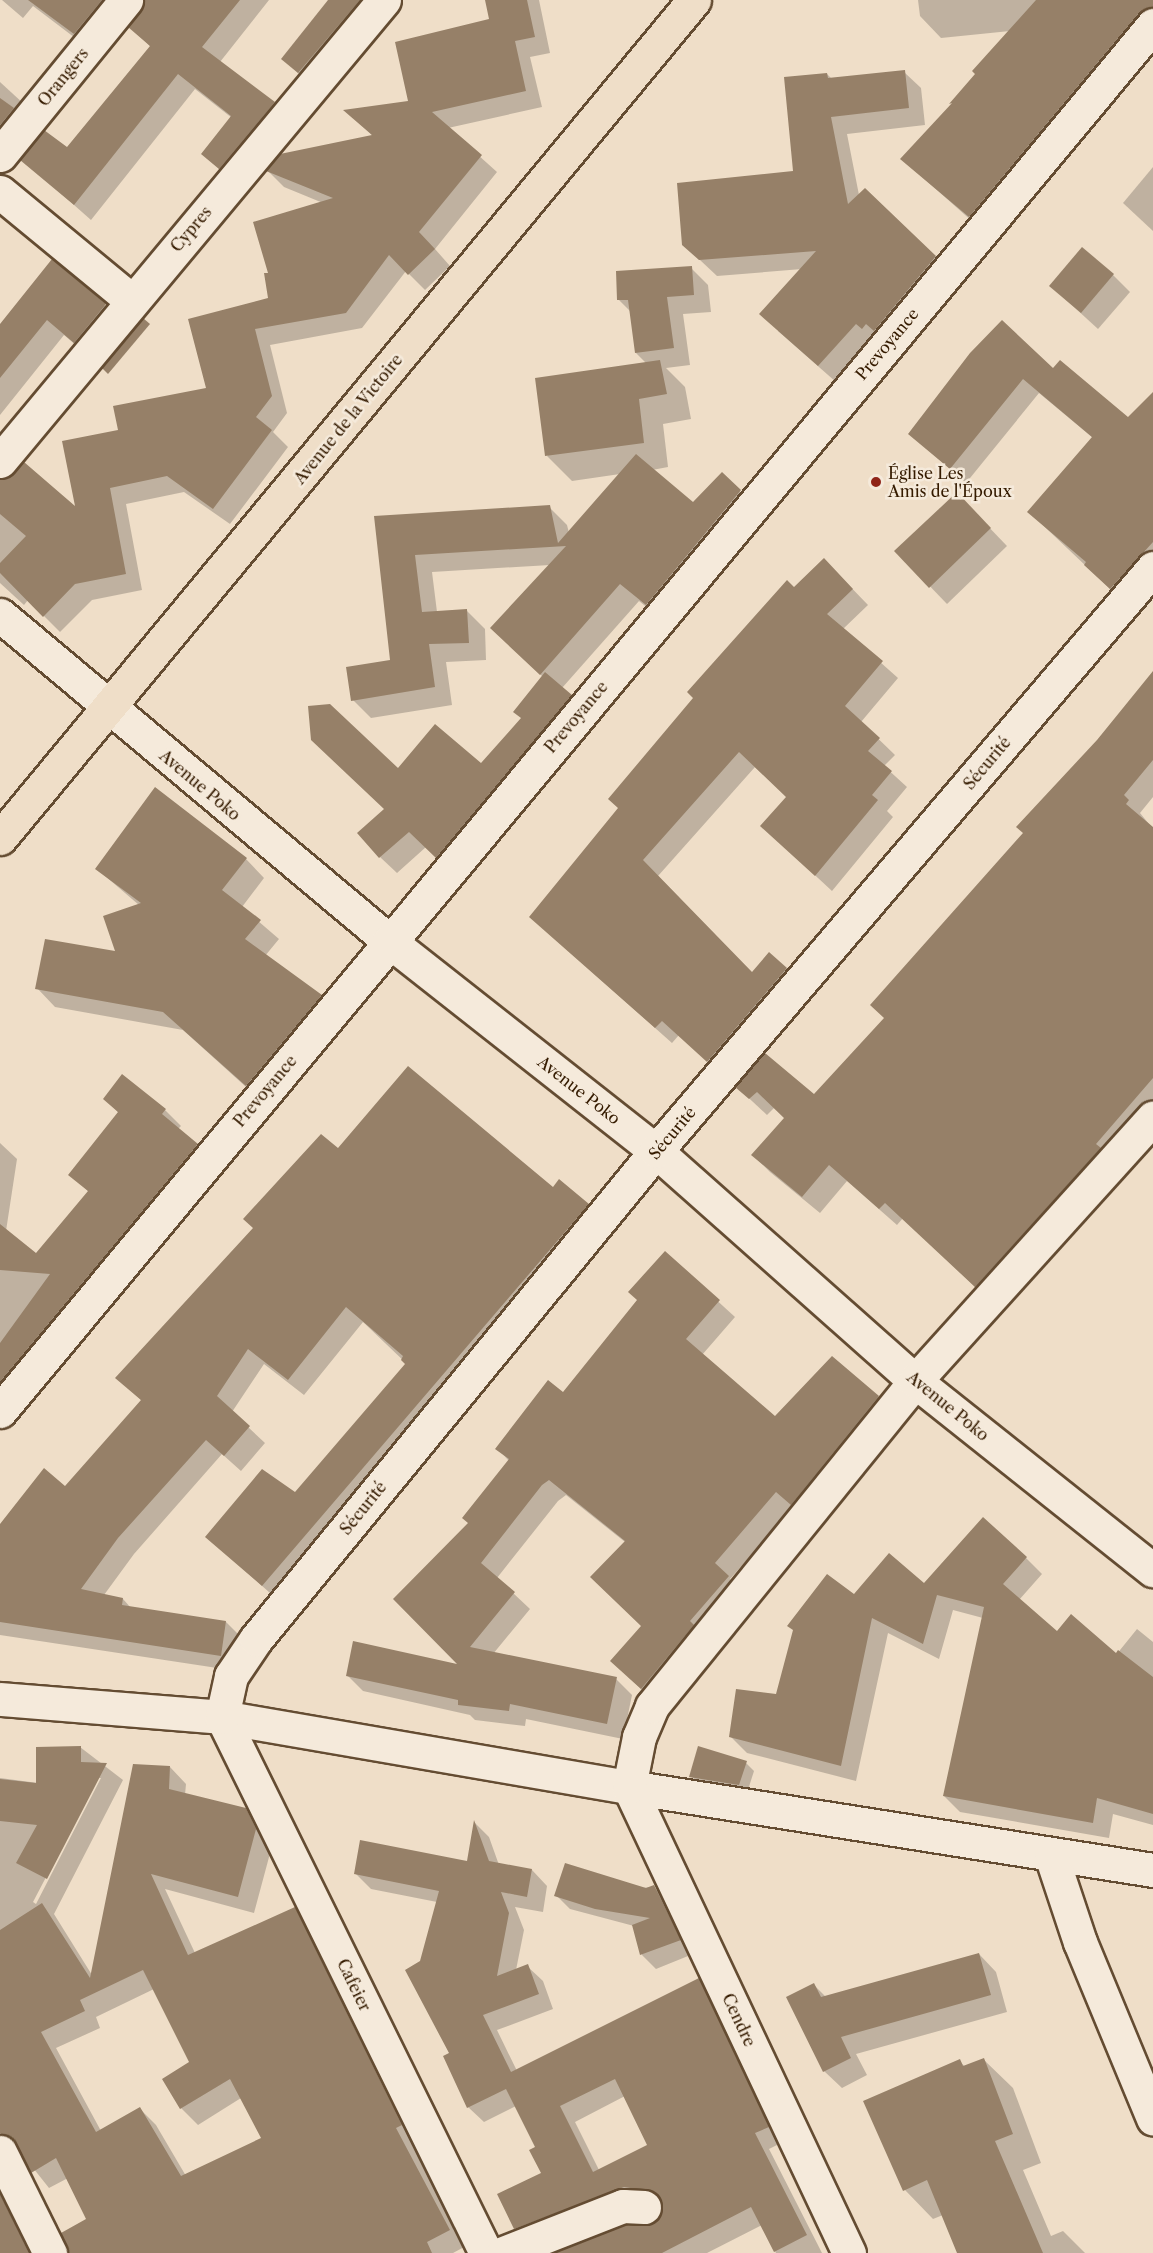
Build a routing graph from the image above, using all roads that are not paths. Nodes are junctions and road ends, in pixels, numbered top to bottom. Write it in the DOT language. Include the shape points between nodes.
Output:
graph roads {
  1 [pos="126,0"];
  2 [pos="384,0"];
  3 [pos="694,0"];
  4 [pos="1153,25"];
  5 [pos="0,154"];
  6 [pos="0,192"];
  7 [pos="131,300"];
  8 [pos="0,461"];
  9 [pos="1153,568"];
  10 [pos="0,615"];
  11 [pos="109,710"];
  12 [pos="0,838"];
  13 [pos="389,941"];
  14 [pos="1153,1118"];
  15 [pos="656,1151"];
  16 [pos="915,1381"];
  17 [pos="0,1411"];
  18 [pos="1153,1570"];
  19 [pos="0,1699"];
  20 [pos="222,1717"];
  21 [pos="629,1787"];
  22 [pos="1051,1855"];
  23 [pos="1153,1870"];
  24 [pos="1153,2118"];
  25 [pos="0,2152"];
  26 [pos="644,2207"];
  27 [pos="50,2253"];
  28 [pos="486,2253"];
  29 [pos="503,2253"];
  30 [pos="849,2253"];
  1 -- 5 [label="street, Orangers"];
  2 -- 7 [label="street, Cypres"];
  3 -- 11 [label="main road, Avenue de la Victoire"];
  4 -- 13 [label="street, Prevoyance"];
  6 -- 7 [label="street"];
  7 -- 8 [label="street, Cypres"];
  9 -- 15 [label="street, Sécurité"];
  10 -- 11 [label="street, Avenue Poko"];
  11 -- 12 [label="main road, Avenue de la Victoire"];
  11 -- 13 [label="street, Avenue Poko"];
  13 -- 15 [label="street, Avenue Poko"];
  13 -- 17 [label="street, Prevoyance"];
  14 -- 16 [label="street"];
  15 -- 16 [label="street, Avenue Poko"];
  15 -- 20 [label="street, Sécurité" via="256,1639 231,1676"];
  16 -- 18 [label="street, Avenue Poko"];
  16 -- 21 [label="street" via="652,1706 639,1737"];
  19 -- 20 [label="street"];
  20 -- 21 [label="street"];
  20 -- 28 [label="street, Cafeier"];
  21 -- 22 [label="street"];
  21 -- 30 [label="street, Cendre"];
  22 -- 23 [label="street"];
  22 -- 24 [label="street" via="1080,1942"];
  25 -- 27 [label="street"];
  26 -- 29 [label="street" via="623,2206"];
}
